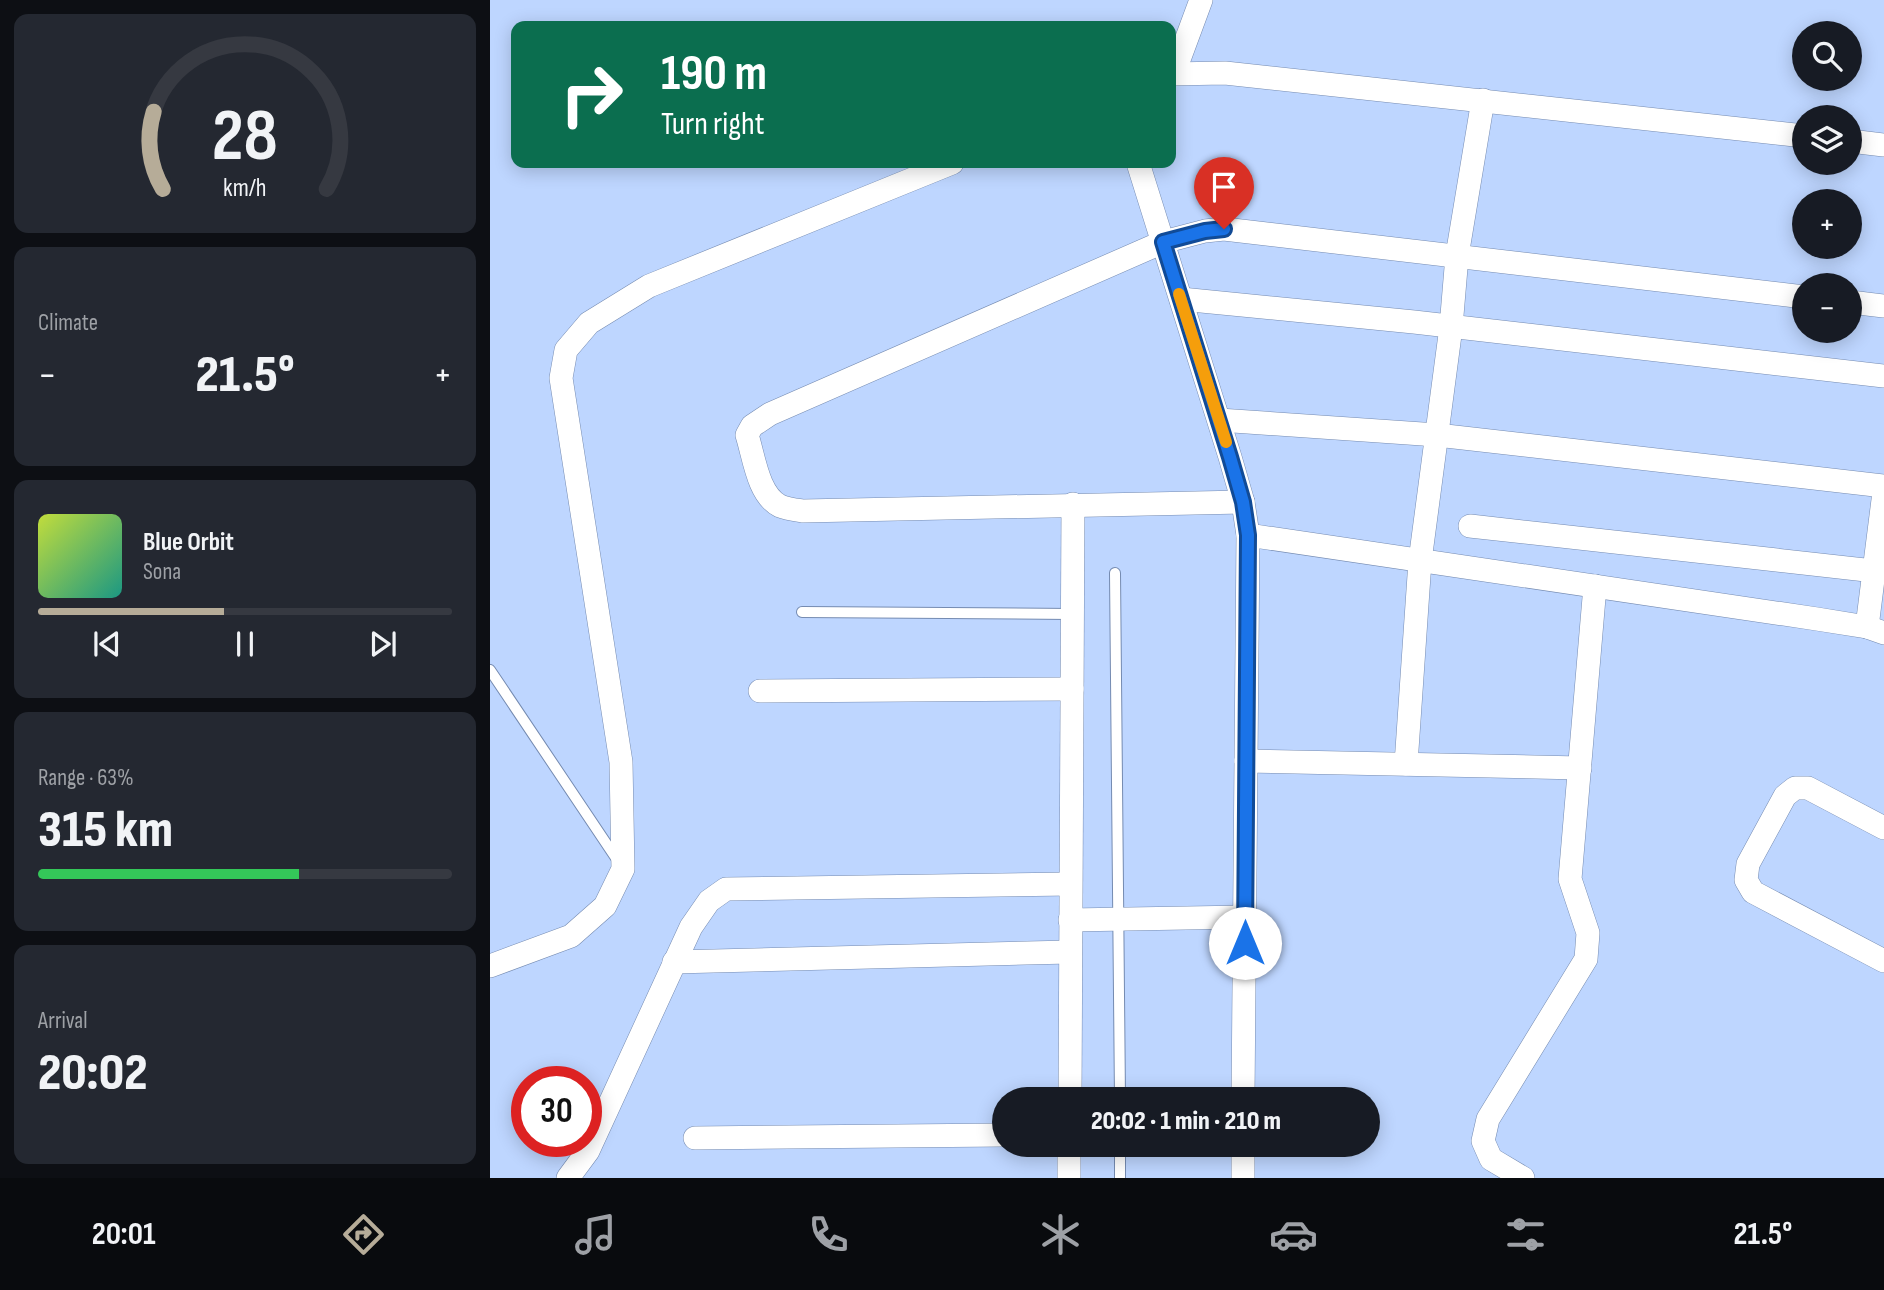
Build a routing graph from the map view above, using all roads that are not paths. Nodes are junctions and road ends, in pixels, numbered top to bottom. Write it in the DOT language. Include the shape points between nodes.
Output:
graph roads {
  1 [pos="1201,0"];
  2 [pos="1176,63"];
  3 [pos="1176,73"];
  4 [pos="1483,100"];
  5 [pos="1792,135"];
  6 [pos="1862,142"];
  7 [pos="1884,145"];
  8 [pos="940,168"];
  9 [pos="1140,168"];
  10 [pos="1163,242"];
  11 [pos="1457,256"];
  12 [pos="1792,296"];
  13 [pos="1181,299"];
  14 [pos="1862,303"];
  15 [pos="1884,306"];
  16 [pos="1451,327"];
  17 [pos="1884,376"];
  18 [pos="1219,420"];
  19 [pos="1437,435"];
  20 [pos="1884,486"];
  21 [pos="1884,492"];
  22 [pos="1243,502"];
  23 [pos="1073,504"];
  24 [pos="1470,526"];
  25 [pos="1248,535"];
  26 [pos="1420,561"];
  27 [pos="1879,572"];
  28 [pos="1115,573"];
  29 [pos="1595,586"];
  30 [pos="802,612"];
  31 [pos="1072,614"];
  32 [pos="1875,630"];
  33 [pos="490,670"];
  34 [pos="1072,689"];
  35 [pos="760,691"];
  36 [pos="1246,761"];
  37 [pos="1406,764"];
  38 [pos="1580,768"];
  39 [pos="1884,828"];
  40 [pos="623,869"];
  41 [pos="1070,884"];
  42 [pos="1245,917"];
  43 [pos="1119,919"];
  44 [pos="1070,920"];
  45 [pos="1070,952"];
  46 [pos="1884,961"];
  47 [pos="674,962"];
  48 [pos="490,966"];
  49 [pos="1070,1087"];
  50 [pos="1120,1087"];
  51 [pos="1243,1087"];
  52 [pos="992,1135"];
  53 [pos="695,1138"];
  54 [pos="1069,1157"];
  55 [pos="1120,1157"];
  56 [pos="1243,1157"];
  57 [pos="568,1178"];
  58 [pos="1069,1178"];
  59 [pos="1120,1178"];
  60 [pos="1243,1178"];
  61 [pos="1524,1178"];
  1 -- 2 [label="street"];
  3 -- 4 [label="street" via="1225,73"];
  4 -- 5 [label="street"];
  4 -- 11 [label="street"];
  6 -- 7 [label="street"];
  8 -- 40 [label="street" via="649,286 589,323 566,350 561,379 621,762"];
  9 -- 10 [label="street"];
  10 -- 11 [label="street" via="1224,229"];
  10 -- 13 [label="street"];
  10 -- 23 [label="street" via="770,414 747,435 762,485 782,507 803,511"];
  11 -- 12 [label="street"];
  11 -- 16 [label="street"];
  13 -- 16 [label="street"];
  13 -- 18 [label="street"];
  14 -- 15 [label="street"];
  16 -- 17 [label="street"];
  16 -- 19 [label="street"];
  18 -- 19 [label="street"];
  18 -- 22 [label="street"];
  19 -- 20 [label="street"];
  19 -- 26 [label="street"];
  21 -- 27 [label="street"];
  22 -- 23 [label="street"];
  22 -- 25 [label="street"];
  23 -- 31 [label="street"];
  24 -- 27 [label="street"];
  25 -- 26 [label="street"];
  25 -- 36 [label="street"];
  26 -- 29 [label="street"];
  26 -- 37 [label="street"];
  27 -- 32 [label="street"];
  28 -- 43 [label="lane"];
  29 -- 32 [label="street"];
  29 -- 38 [label="street"];
  30 -- 31 [label="lane"];
  31 -- 34 [label="street"];
  33 -- 40 [label="lane"];
  34 -- 35 [label="street"];
  34 -- 41 [label="street"];
  36 -- 37 [label="street"];
  36 -- 42 [label="street"];
  37 -- 38 [label="street"];
  38 -- 61 [label="street" via="1570,880 1588,933 1586,959 1488,1119 1483,1141 1491,1159"];
  39 -- 46 [label="street" via="1808,788 1795,788 1785,796 1748,864 1746,880 1753,892"];
  40 -- 48 [label="street" via="605,906 571,936"];
  41 -- 44 [label="street"];
  41 -- 47 [label="street" via="726,890 709,901"];
  42 -- 43 [label="street"];
  42 -- 51 [label="street"];
  43 -- 44 [label="street"];
  43 -- 50 [label="lane"];
  44 -- 45 [label="street"];
  45 -- 47 [label="street"];
  45 -- 49 [label="street"];
  47 -- 57 [label="street" via="588,1151"];
  52 -- 53 [label="street"];
  54 -- 58 [label="street"];
  55 -- 59 [label="lane"];
  56 -- 60 [label="street"];
}
